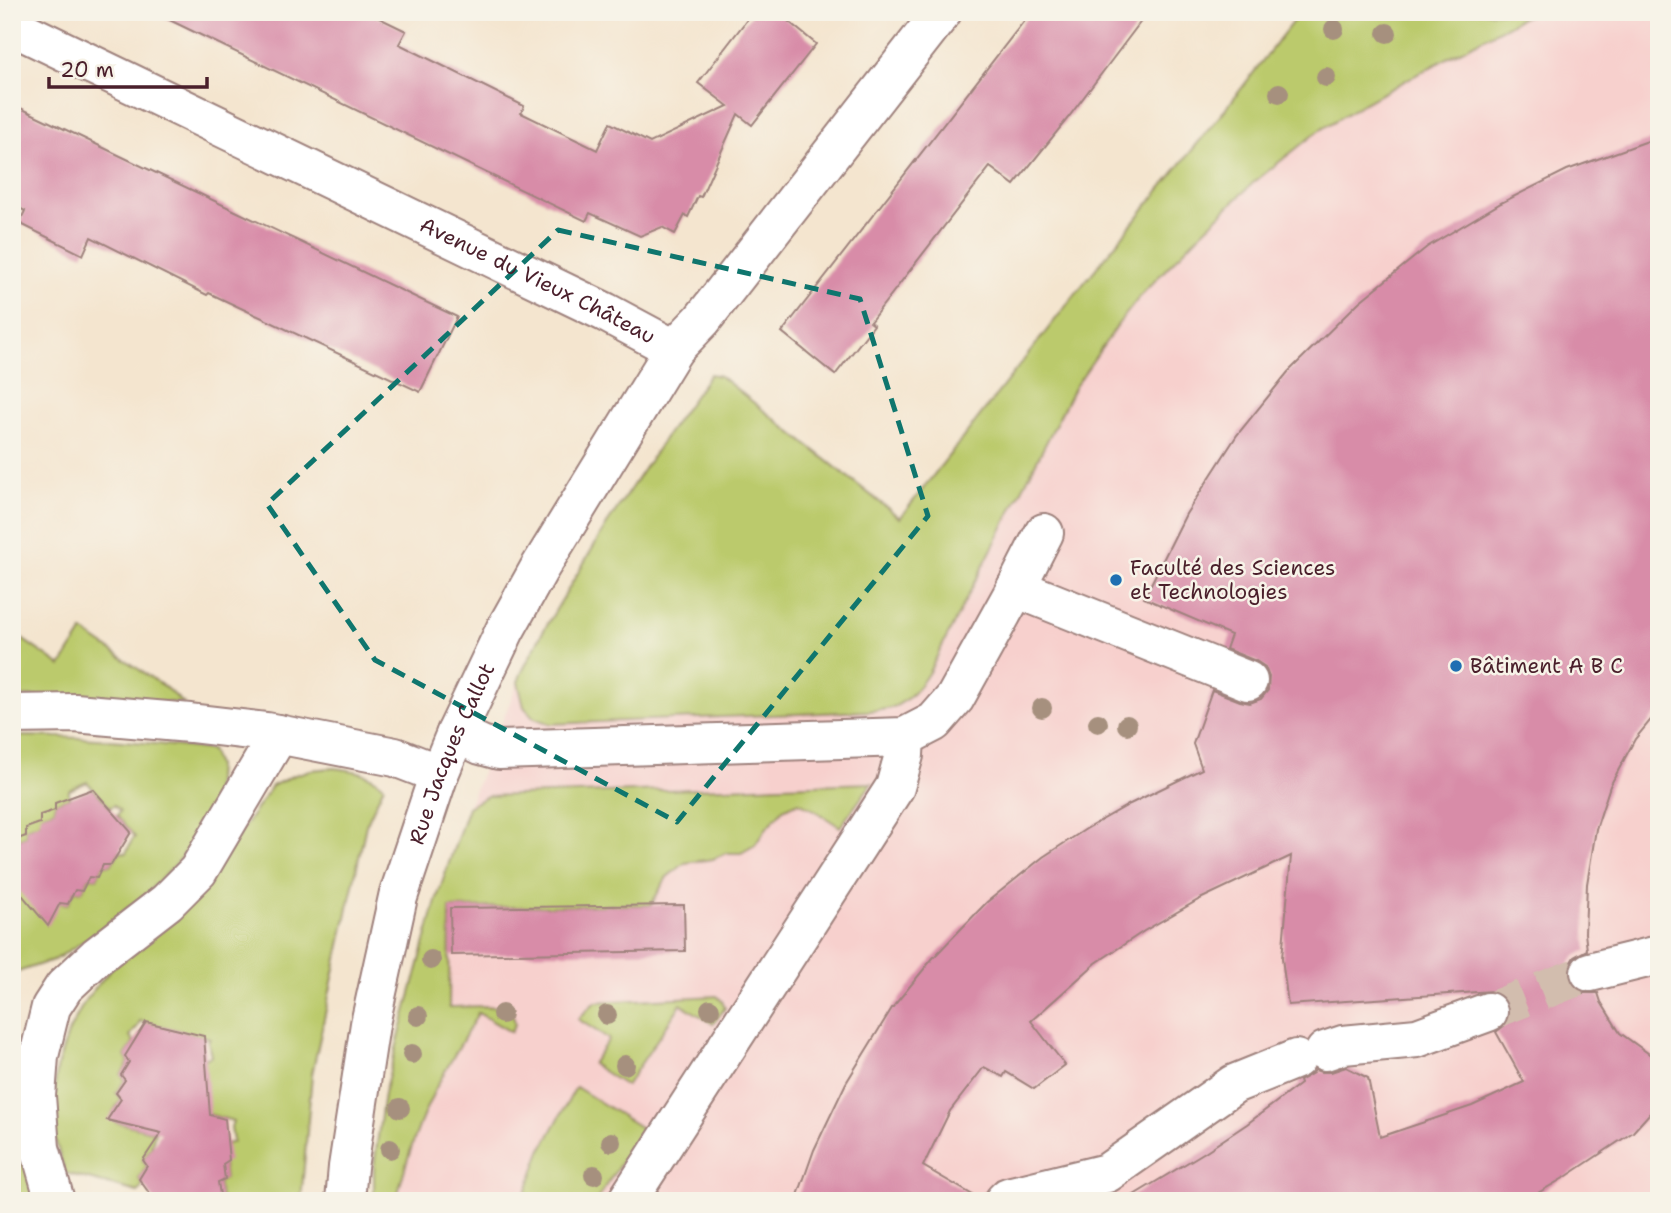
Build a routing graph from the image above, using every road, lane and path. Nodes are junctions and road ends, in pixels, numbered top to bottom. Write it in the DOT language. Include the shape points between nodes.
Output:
graph roads {
  1 [pos="942,12"];
  2 [pos="12,26"];
  3 [pos="674,349"];
  4 [pos="1044,533"];
  5 [pos="1016,588"];
  6 [pos="1248,681"];
  7 [pos="12,714"];
  8 [pos="456,733"];
  9 [pos="279,734"];
  10 [pos="905,737"];
  11 [pos="439,774"];
  12 [pos="1659,956"];
  13 [pos="1590,972"];
  14 [pos="1488,1012"];
  15 [pos="55,1201"];
  16 [pos="345,1201"];
  17 [pos="626,1201"];
  18 [pos="1004,1201"];
  1 -- 3 [label="street, Avenue du Vieux Château" via="708,312"];
  2 -- 3 [label="street, Avenue du Vieux Château"];
  3 -- 8 [label="street, Rue Jacques Callot" via="539,569"];
  4 -- 5 [label="street"];
  5 -- 6 [label="street"];
  5 -- 10 [label="street" via="954,698 934,722"];
  7 -- 9 [label="street" via="75,713"];
  8 -- 10 [label="street" via="499,750"];
  8 -- 11 [label="street, Rue Jacques Callot"];
  9 -- 11 [label="street" via="396,757"];
  9 -- 15 [label="street" via="198,871 167,902 97,956 64,987 51,1007 39,1056 36,1096 40,1149"];
  10 -- 17 [label="street" via="895,787"];
  11 -- 16 [label="street, Rue Jacques Callot" via="398,897 375,999"];
  12 -- 13 [label="street"];
  14 -- 18 [label="street" via="1417,1038 1343,1045 1234,1084 1107,1173"];
}
